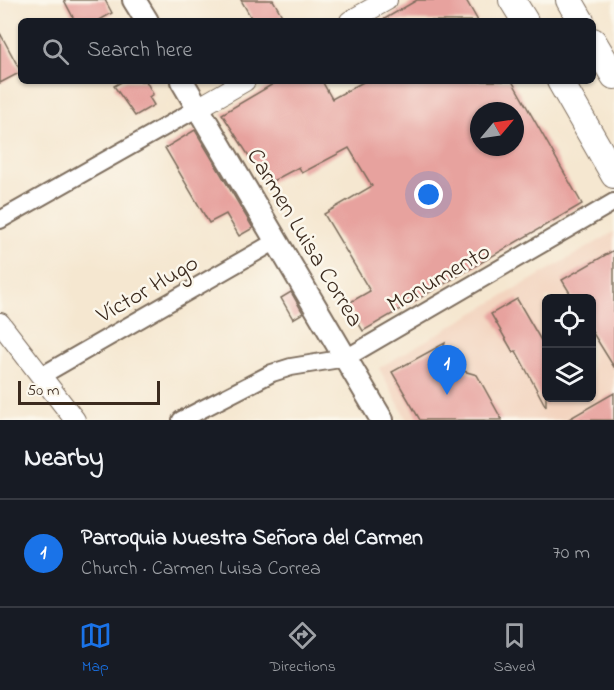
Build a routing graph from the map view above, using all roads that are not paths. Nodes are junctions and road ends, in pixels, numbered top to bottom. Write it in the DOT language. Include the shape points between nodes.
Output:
graph roads {
  1 [pos="134,0"];
  2 [pos="387,0"];
  3 [pos="512,0"];
  4 [pos="568,0"];
  5 [pos="145,18"];
  6 [pos="355,18"];
  7 [pos="523,18"];
  8 [pos="579,18"];
  9 [pos="596,46"];
  10 [pos="614,76"];
  11 [pos="184,84"];
  12 [pos="240,84"];
  13 [pos="562,84"];
  14 [pos="198,108"];
  15 [pos="614,175"];
  16 [pos="614,202"];
  17 [pos="0,220"];
  18 [pos="276,242"];
  19 [pos="0,323"];
  20 [pos="346,358"];
  21 [pos="41,376"];
  22 [pos="75,420"];
  23 [pos="181,420"];
  24 [pos="382,420"];
  1 -- 5 [label="main road"];
  2 -- 6 [label="street"];
  3 -- 7 [label="main road"];
  4 -- 8 [label="main road"];
  9 -- 10 [label="main road"];
  11 -- 14 [label="main road, Carmen Luisa Correa"];
  12 -- 14 [label="street"];
  13 -- 15 [label="main road"];
  14 -- 17 [label="street"];
  14 -- 18 [label="main road, Carmen Luisa Correa"];
  16 -- 20 [label="street, Monumento"];
  18 -- 20 [label="main road, Carmen Luisa Correa"];
  18 -- 21 [label="street, Víctor Hugo"];
  19 -- 21 [label="street"];
  20 -- 23 [label="street, Monumento" via="272,373"];
  20 -- 24 [label="main road, Carmen Luisa Correa"];
  21 -- 22 [label="street"];
}
